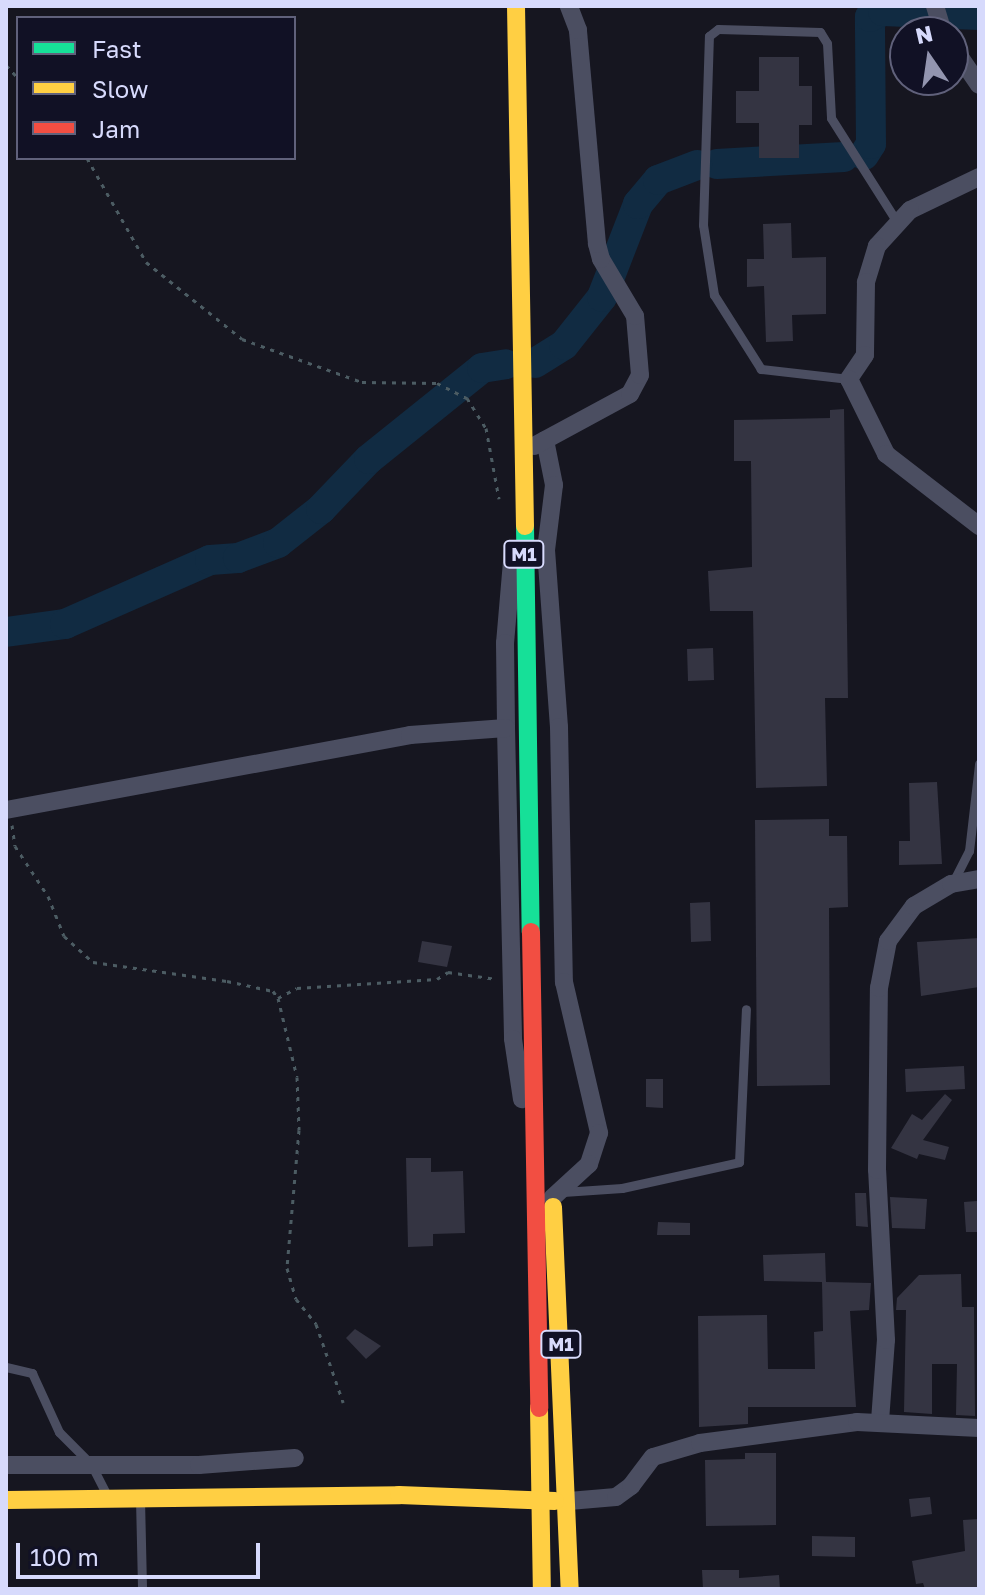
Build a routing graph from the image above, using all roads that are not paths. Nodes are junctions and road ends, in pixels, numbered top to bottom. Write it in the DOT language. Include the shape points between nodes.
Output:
graph roads {
  1 [pos="516,6"];
  2 [pos="569,6"];
  3 [pos="979,177"];
  4 [pos="897,222"];
  5 [pos="849,379"];
  6 [pos="545,440"];
  7 [pos="522,453"];
  8 [pos="523,500"];
  9 [pos="979,526"];
  10 [pos="506,728"];
  11 [pos="979,764"];
  12 [pos="8,810"];
  13 [pos="979,879"];
  14 [pos="951,884"];
  15 [pos="746,1009"];
  16 [pos="537,1102"];
  17 [pos="530,1131"];
  18 [pos="556,1195"];
  19 [pos="6,1367"];
  20 [pos="880,1421"];
  21 [pos="979,1428"];
  22 [pos="295,1458"];
  23 [pos="91,1464"];
  24 [pos="6,1465"];
  25 [pos="109,1499"];
  26 [pos="140,1499"];
  27 [pos="6,1500"];
  28 [pos="541,1501"];
  29 [pos="569,1501"];
  30 [pos="142,1589"];
  31 [pos="542,1589"];
  32 [pos="570,1589"];
  1 -- 7 [label="main road, M1"];
  2 -- 6 [label="street" via="578,30 597,244 635,316 640,375 630,394"];
  3 -- 4 [label="street" via="932,195"];
  4 -- 5 [label="street" via="869,264 865,355"];
  4 -- 5 [label="lane" via="831,118 827,43 820,32 718,29 709,36 703,225 714,295 761,369"];
  5 -- 9 [label="street" via="886,454"];
  6 -- 7 [label="street"];
  6 -- 18 [label="street" via="554,485 546,550 559,727 564,982 599,1133 589,1164"];
  7 -- 8 [label="main road, M1"];
  8 -- 10 [label="street" via="508,578"];
  8 -- 16 [label="main road, M1"];
  10 -- 12 [label="street" via="410,735"];
  10 -- 17 [label="street" via="512,983 519,1087"];
  11 -- 14 [label="lane" via="969,851"];
  13 -- 14 [label="street"];
  14 -- 20 [label="street" via="914,906 888,941 879,988 877,1170 886,1340"];
  15 -- 18 [label="lane" via="739,1162 622,1188"];
  16 -- 17 [label="main road, M1"];
  16 -- 18 [label="main road, M1" via="547,1128"];
  17 -- 28 [label="main road, M1"];
  18 -- 29 [label="main road, M1"];
  19 -- 23 [label="lane" via="32,1373 59,1432"];
  20 -- 21 [label="street" via="919,1428"];
  20 -- 29 [label="street" via="672,1448 653,1457 616,1497"];
  22 -- 23 [label="street" via="199,1465"];
  23 -- 24 [label="street"];
  23 -- 25 [label="lane"];
  25 -- 26 [label="main road"];
  25 -- 27 [label="main road"];
  26 -- 28 [label="main road" via="399,1495"];
  26 -- 30 [label="lane"];
  28 -- 29 [label="main road"];
  28 -- 31 [label="main road, M1"];
  29 -- 32 [label="main road, M1"];
}
